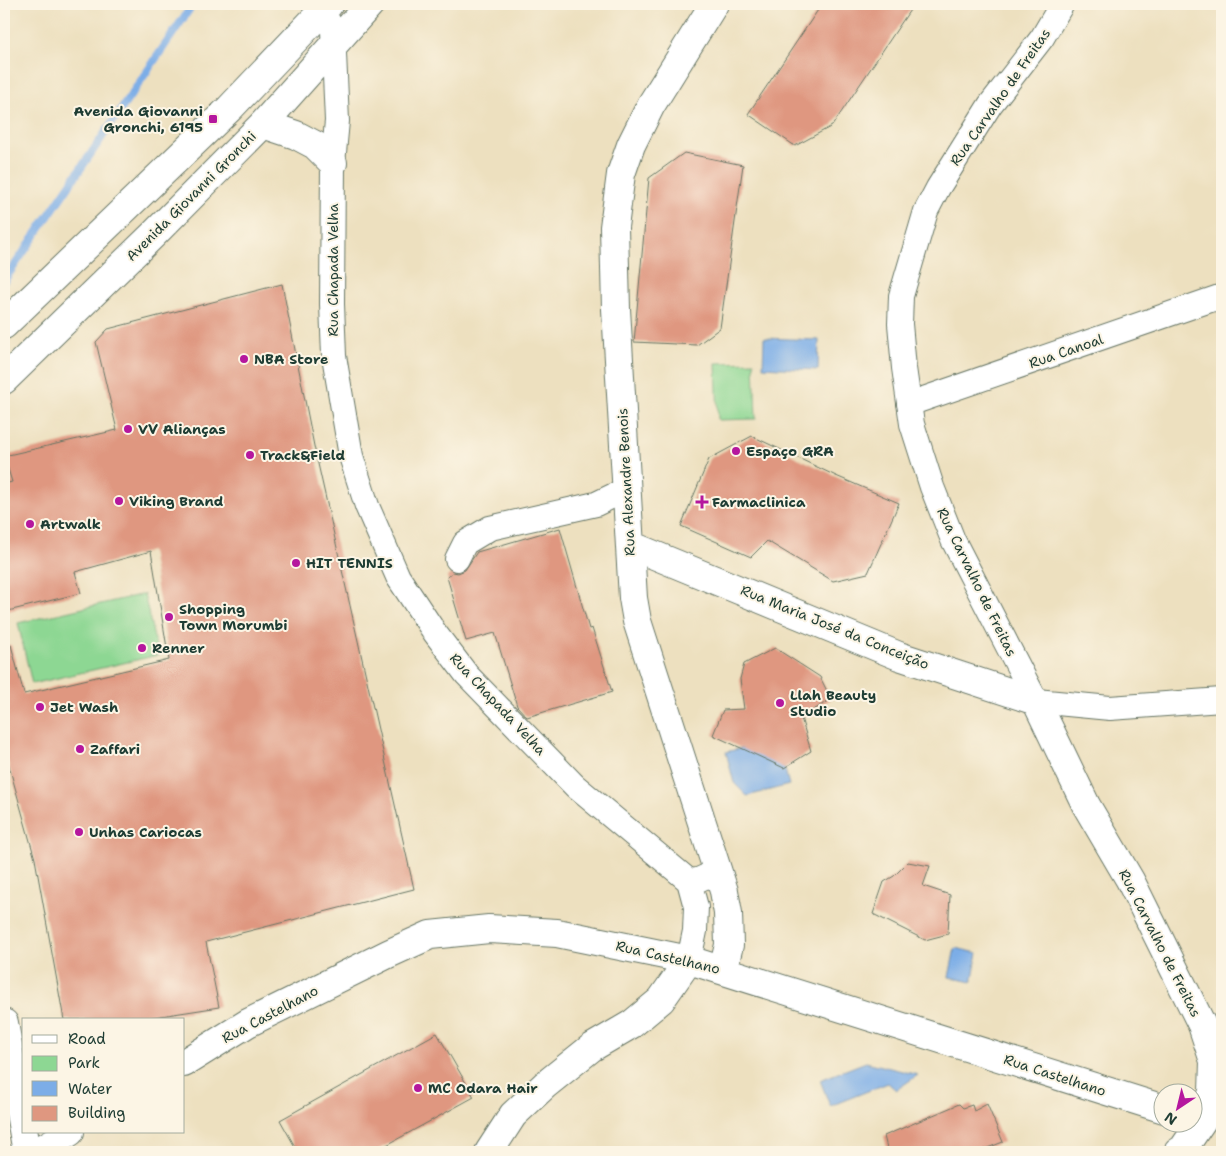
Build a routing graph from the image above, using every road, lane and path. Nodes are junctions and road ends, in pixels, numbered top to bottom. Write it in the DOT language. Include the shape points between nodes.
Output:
graph roads {
  1 [pos="370,4"];
  2 [pos="714,4"];
  3 [pos="1062,4"];
  4 [pos="326,8"];
  5 [pos="332,47"];
  6 [pos="263,124"];
  7 [pos="333,163"];
  8 [pos="1222,296"];
  9 [pos="4,325"];
  10 [pos="4,380"];
  11 [pos="909,404"];
  12 [pos="627,489"];
  13 [pos="630,545"];
  14 [pos="457,559"];
  15 [pos="1222,700"];
  16 [pos="1036,701"];
  17 [pos="718,871"];
  18 [pos="689,882"];
  19 [pos="689,960"];
  20 [pos="722,970"];
  21 [pos="4,1023"];
  22 [pos="185,1062"];
  23 [pos="1154,1106"];
  24 [pos="1204,1109"];
  25 [pos="22,1124"];
  26 [pos="24,1134"];
  27 [pos="67,1134"];
  28 [pos="1190,1134"];
  29 [pos="27,1152"];
  30 [pos="37,1152"];
  31 [pos="488,1152"];
  32 [pos="1178,1152"];
  1 -- 5 [label="street, Avenida Giovanni Gronchi"];
  2 -- 12 [label="street, Rua Alexandre Benois" via="651,105 621,174 614,227"];
  3 -- 11 [label="street, Rua Carvalho de Freitas" via="1042,38 990,105 926,211 901,296 900,324"];
  4 -- 5 [label="street, Rua Chapada Velha" via="332,30"];
  4 -- 9 [label="street" via="230,108"];
  5 -- 6 [label="street, Avenida Giovanni Gronchi"];
  5 -- 7 [label="street, Rua Chapada Velha" via="337,121"];
  6 -- 7 [label="street" via="315,145"];
  6 -- 10 [label="street, Avenida Giovanni Gronchi"];
  7 -- 18 [label="street, Rua Chapada Velha" via="334,356 351,456 367,506 398,577 467,675 575,786"];
  8 -- 11 [label="street, Rua Canoal"];
  11 -- 16 [label="street, Rua Carvalho de Freitas" via="932,487 953,540"];
  12 -- 13 [label="street, Rua Alexandre Benois"];
  12 -- 14 [label="street" via="596,504 490,528 466,543"];
  13 -- 16 [label="street, Rua Maria José da Conceição" via="899,656"];
  13 -- 17 [label="street, Rua Alexandre Benois" via="637,621"];
  15 -- 16 [label="street, Rua Maria José da Conceição" via="1110,708"];
  16 -- 24 [label="street, Rua Carvalho de Freitas" via="1086,805 1130,880 1202,1026 1214,1061 1213,1092"];
  17 -- 18 [label="street"];
  17 -- 20 [label="street, Rua Alexandre Benois" via="728,913 729,945"];
  18 -- 19 [label="street" via="696,907"];
  19 -- 20 [label="street, Rua Castelhano"];
  19 -- 22 [label="street, Rua Castelhano" via="557,933 489,929 430,936 248,1023"];
  19 -- 31 [label="street" via="661,1000 632,1024 591,1048 545,1085 513,1115"];
  20 -- 23 [label="street, Rua Castelhano"];
  21 -- 25 [label="street"];
  26 -- 29 [label="street"];
  27 -- 30 [label="street"];
  28 -- 32 [label="street, Rua Carvalho de Freitas"];
}
